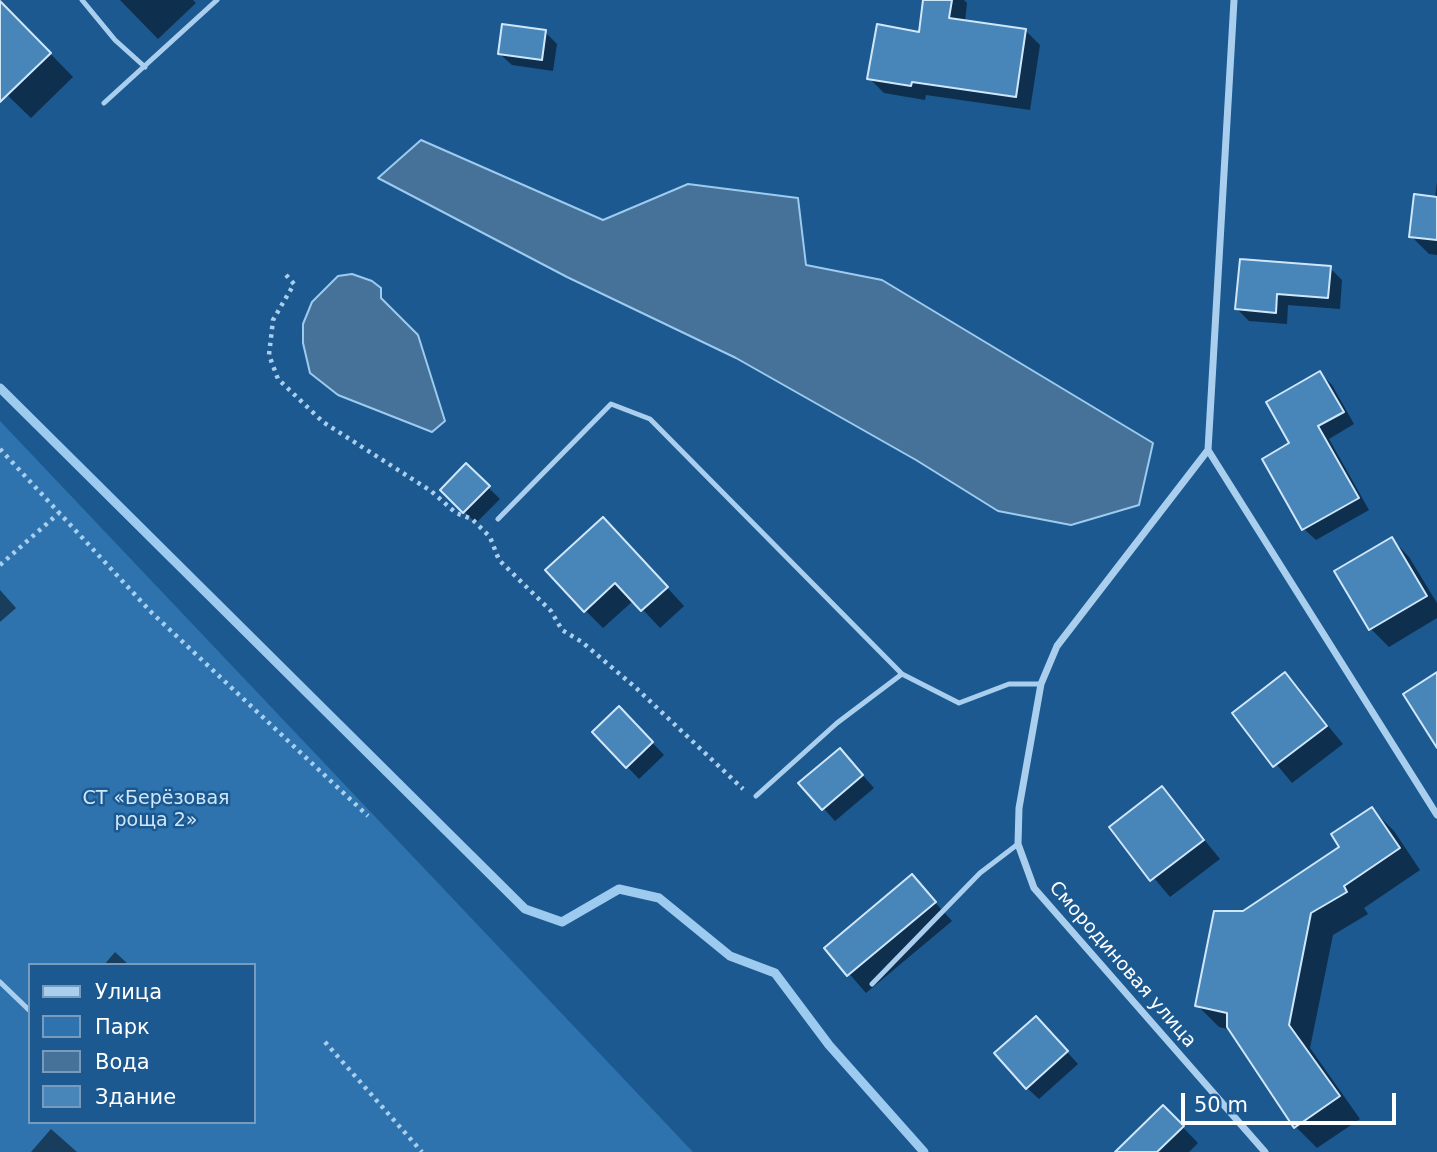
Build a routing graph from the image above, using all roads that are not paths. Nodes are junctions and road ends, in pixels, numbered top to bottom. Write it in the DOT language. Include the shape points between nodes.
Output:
graph roads {
  1 [pos="82,0"];
  2 [pos="217,0"];
  3 [pos="1234,0"];
  4 [pos="145,67"];
  5 [pos="104,103"];
  6 [pos="1208,450"];
  7 [pos="498,519"];
  8 [pos="902,674"];
  9 [pos="1041,684"];
  10 [pos="756,796"];
  11 [pos="1437,815"];
  12 [pos="1018,844"];
  13 [pos="0,982"];
  14 [pos="872,984"];
  15 [pos="28,1009"];
  16 [pos="1265,1152"];
  1 -- 4 [label="lane"];
  2 -- 4 [label="lane"];
  3 -- 6 [label="street"];
  4 -- 5 [label="lane"];
  6 -- 9 [label="street, Смородиновая улица" via="1057,646"];
  6 -- 11 [label="street"];
  7 -- 8 [label="lane" via="611,404 650,419"];
  8 -- 9 [label="lane" via="959,703 1009,684"];
  8 -- 10 [label="lane" via="837,723"];
  9 -- 12 [label="street, Смородиновая улица" via="1019,808"];
  12 -- 14 [label="lane" via="981,873"];
  12 -- 16 [label="street, Смородиновая улица" via="1034,888"];
  13 -- 15 [label="lane"];
}
